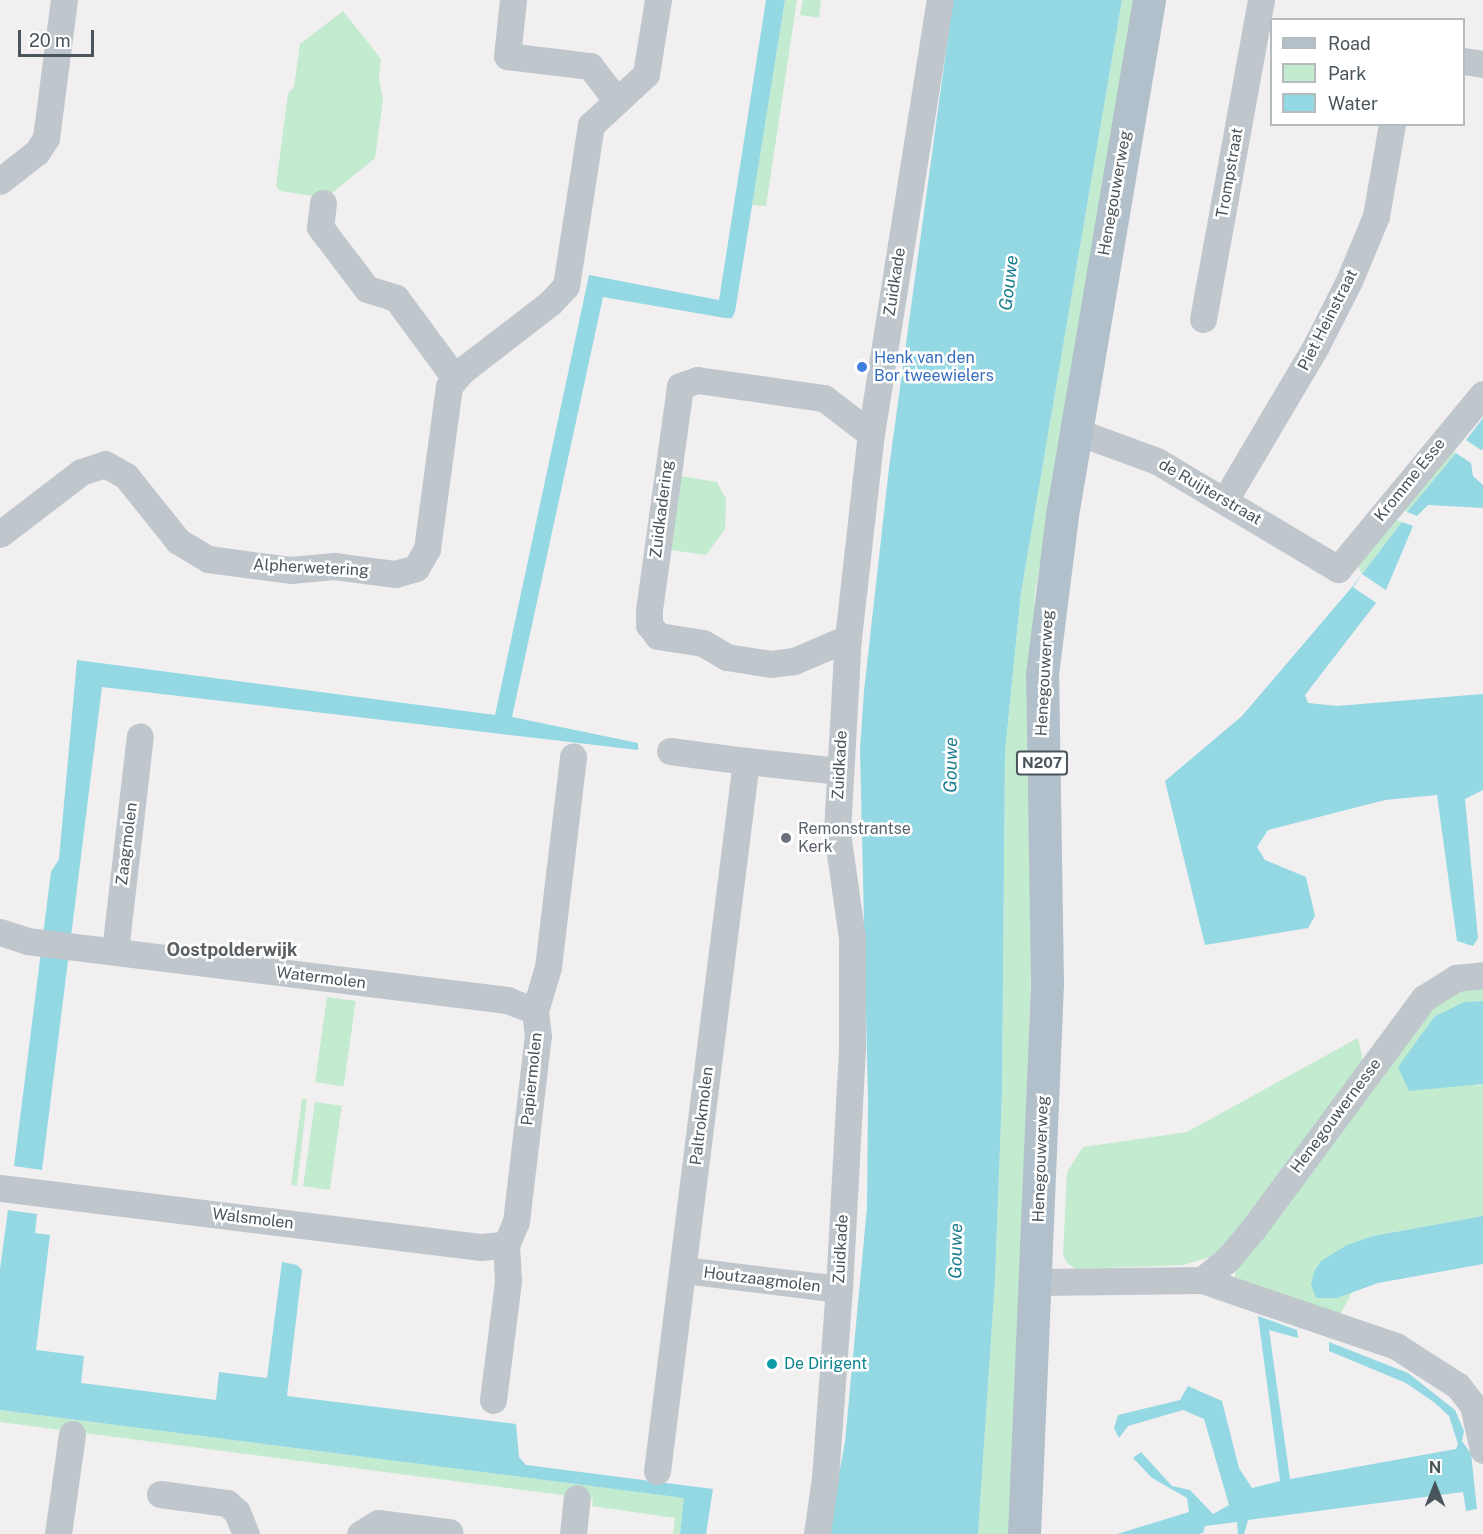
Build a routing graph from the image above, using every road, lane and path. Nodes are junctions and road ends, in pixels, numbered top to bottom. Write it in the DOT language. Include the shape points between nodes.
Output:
graph roads {
  1 [pos="64,0"];
  2 [pos="513,0"];
  3 [pos="658,0"];
  4 [pos="940,0"];
  5 [pos="1149,0"];
  6 [pos="1261,0"];
  7 [pos="1264,28"];
  8 [pos="1465,61"];
  9 [pos="1483,64"];
  10 [pos="617,100"];
  11 [pos="1392,126"];
  12 [pos="0,181"];
  13 [pos="323,203"];
  14 [pos="1203,319"];
  15 [pos="455,378"];
  16 [pos="1483,394"];
  17 [pos="1075,431"];
  18 [pos="871,434"];
  19 [pos="1225,500"];
  20 [pos="0,534"];
  21 [pos="1338,569"];
  22 [pos="848,638"];
  23 [pos="140,736"];
  24 [pos="670,751"];
  25 [pos="573,756"];
  26 [pos="746,761"];
  27 [pos="839,771"];
  28 [pos="0,932"];
  29 [pos="115,951"];
  30 [pos="1483,975"];
  31 [pos="535,1011"];
  32 [pos="0,1188"];
  33 [pos="506,1245"];
  34 [pos="684,1270"];
  35 [pos="1202,1280"];
  36 [pos="1037,1282"];
  37 [pos="839,1290"];
  38 [pos="493,1400"];
  39 [pos="72,1434"];
  40 [pos="1483,1450"];
  41 [pos="657,1471"];
  42 [pos="160,1494"];
  43 [pos="577,1498"];
  44 [pos="449,1532"];
  45 [pos="58,1534"];
  46 [pos="246,1534"];
  47 [pos="360,1534"];
  48 [pos="573,1534"];
  49 [pos="817,1534"];
  50 [pos="1024,1534"];
  1 -- 12 [label="street" via="46,138 37,152"];
  2 -- 10 [label="street" via="507,56 590,66"];
  3 -- 10 [label="street" via="646,74"];
  4 -- 18 [label="street, Zuidkade"];
  5 -- 17 [label="main road, Henegouwerweg / N207"];
  6 -- 7 [label="street, Trompstraat"];
  7 -- 14 [label="street, Trompstraat"];
  8 -- 9 [label="street"];
  10 -- 15 [label="street" via="591,125 566,286"];
  11 -- 19 [label="street, Piet Heinstraat" via="1376,216 1344,291"];
  13 -- 15 [label="street" via="320,227 329,239 367,289 396,298"];
  15 -- 20 [label="street, Alpherwetering" via="446,396 427,549 416,568 405,572 334,566 290,570 208,559 178,541 126,476 105,464 81,472"];
  16 -- 21 [label="street, Kromme Esse"];
  17 -- 19 [label="street, de Ruijterstraat" via="1152,458"];
  17 -- 36 [label="main road, Henegouwerweg / N207" via="1050,591 1042,674 1047,984"];
  18 -- 22 [label="street, Zuidkade"];
  18 -- 22 [label="street, Zuidkadering" via="824,398 698,380 680,386 649,610 649,625 658,636 703,643 727,657 771,664 794,661"];
  19 -- 21 [label="street, de Ruijterstraat"];
  22 -- 27 [label="street, Zuidkade"];
  23 -- 29 [label="street, Zaagmolen"];
  24 -- 26 [label="street"];
  25 -- 31 [label="street, Papiermolen" via="548,967"];
  26 -- 27 [label="street"];
  26 -- 34 [label="street, Paltrokmolen"];
  27 -- 37 [label="street, Zuidkade" via="837,832 852,938 852,1046"];
  28 -- 29 [label="street, Watermolen" via="27,941"];
  29 -- 31 [label="street, Watermolen" via="507,1000"];
  30 -- 35 [label="street, Henegouwernesse" via="1456,978 1424,998 1253,1229 1227,1260"];
  31 -- 33 [label="street, Papiermolen" via="538,1036 516,1222"];
  32 -- 33 [label="street, Walsmolen" via="482,1247"];
  33 -- 38 [label="street, Papiermolen" via="508,1281"];
  34 -- 37 [label="street, Houtzaagmolen"];
  34 -- 41 [label="street, Paltrokmolen"];
  35 -- 36 [label="street"];
  35 -- 40 [label="street" via="1396,1346 1458,1386 1473,1405"];
  36 -- 50 [label="main road, Henegouwerweg / N207"];
  37 -- 49 [label="street, Zuidkade"];
  39 -- 45 [label="street"];
  42 -- 46 [label="street" via="227,1503 237,1512"];
  43 -- 48 [label="street"];
  44 -- 47 [label="street" via="378,1523"];
}
